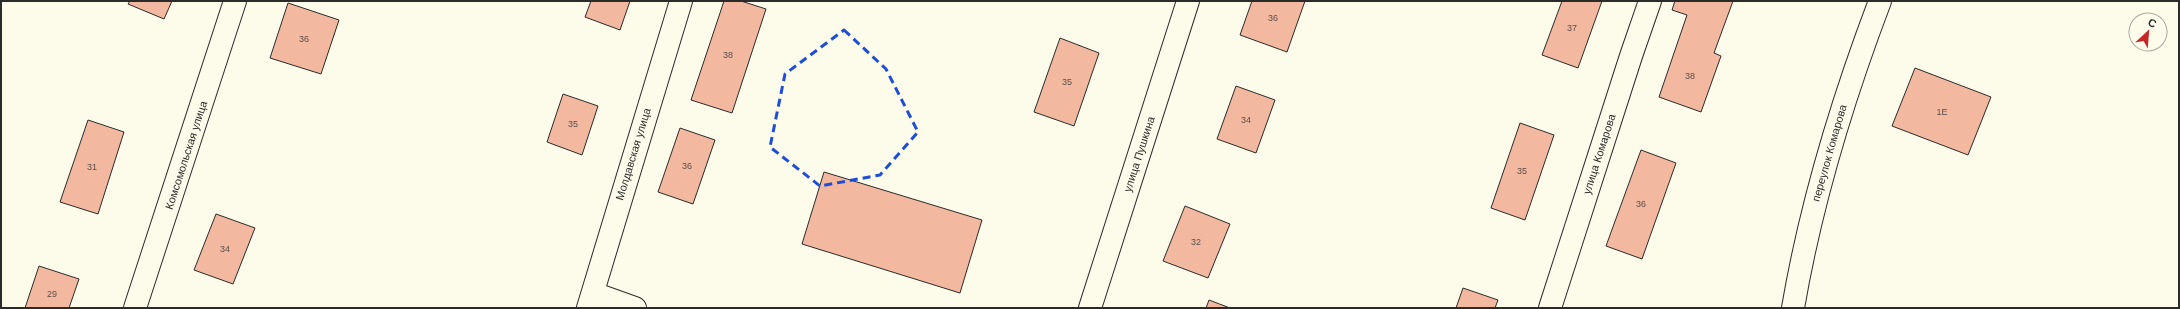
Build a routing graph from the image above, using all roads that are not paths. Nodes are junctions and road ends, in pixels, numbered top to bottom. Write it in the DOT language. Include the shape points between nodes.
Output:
graph roads {
  1 [pos="235,1"];
  2 [pos="680,1"];
  3 [pos="1188,1"];
  4 [pos="1650,1"];
  5 [pos="1880,1"];
  6 [pos="590,301"];
  7 [pos="135,308"];
  8 [pos="635,308"];
  9 [pos="1090,308"];
  10 [pos="1550,308"];
  11 [pos="1793,308"];
  1 -- 7 [label="street, Комсомольская улица"];
  2 -- 6 [label="street, Молдавская улица"];
  3 -- 9 [label="street, улица Пушкина"];
  4 -- 10 [label="street, улица Комарова"];
  5 -- 11 [label="street, переулок Комарова" via="1854,69 1814,203"];
  6 -- 8 [label="street"];
}
